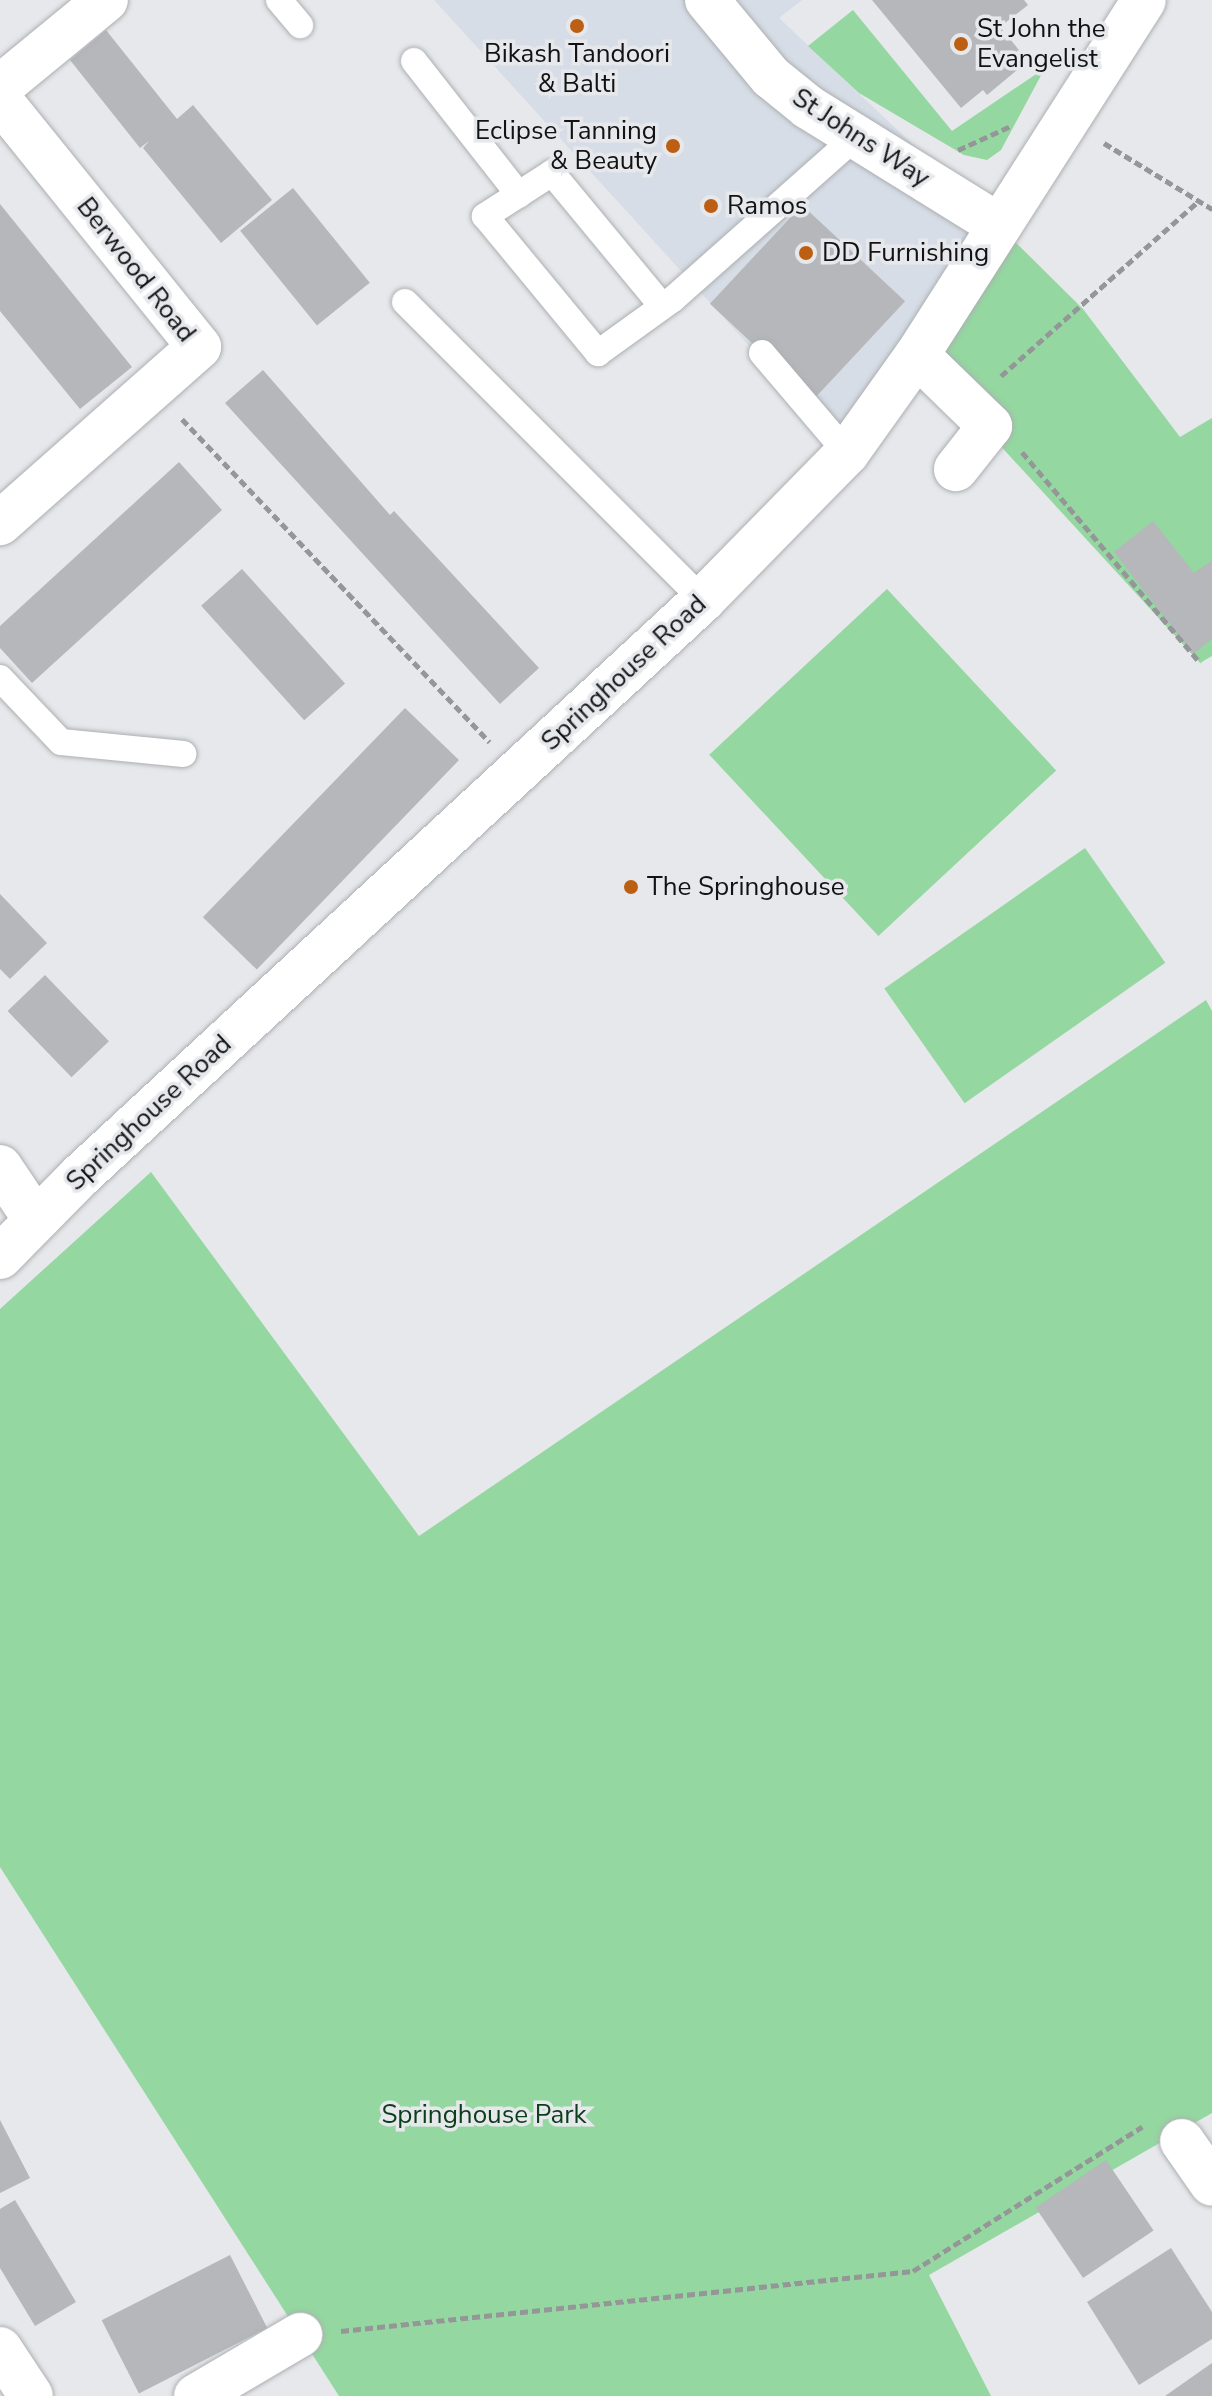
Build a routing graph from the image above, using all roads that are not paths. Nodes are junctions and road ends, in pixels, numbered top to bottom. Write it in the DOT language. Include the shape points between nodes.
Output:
graph roads {
  1 [pos="106,0"];
  2 [pos="279,0"];
  3 [pos="707,0"];
  4 [pos="1144,0"];
  5 [pos="300,25"];
  6 [pos="414,61"];
  7 [pos="0,87"];
  8 [pos="0,100"];
  9 [pos="853,139"];
  10 [pos="519,195"];
  11 [pos="997,224"];
  12 [pos="405,302"];
  13 [pos="662,306"];
  14 [pos="762,353"];
  15 [pos="917,355"];
  16 [pos="847,453"];
  17 [pos="956,469"];
  18 [pos="0,523"];
  19 [pos="703,600"];
  20 [pos="0,678"];
  21 [pos="183,754"];
  22 [pos="0,1167"];
  23 [pos="35,1219"];
  24 [pos="0,1257"];
  25 [pos="1182,2141"];
  26 [pos="1212,2184"];
  27 [pos="300,2335"];
  28 [pos="0,2349"];
  29 [pos="31,2396"];
  30 [pos="196,2396"];
  1 -- 7 [label="street"];
  2 -- 5 [label="lane"];
  3 -- 9 [label="street, St Johns Way" via="771,77"];
  4 -- 11 [label="street, Springhouse Road"];
  6 -- 10 [label="lane"];
  8 -- 18 [label="street, Berwood Road" via="199,347"];
  9 -- 11 [label="street, St Johns Way"];
  9 -- 13 [label="lane"];
  10 -- 13 [label="lane" via="552,173"];
  10 -- 13 [label="lane" via="485,216 598,353"];
  11 -- 15 [label="street, Springhouse Road"];
  12 -- 19 [label="lane"];
  14 -- 16 [label="lane"];
  15 -- 16 [label="street, Springhouse Road"];
  15 -- 17 [label="street" via="980,415"];
  16 -- 19 [label="street, Springhouse Road"];
  19 -- 23 [label="street, Springhouse Road"];
  20 -- 21 [label="lane" via="61,742"];
  22 -- 23 [label="street"];
  23 -- 24 [label="street, Springhouse Road"];
  25 -- 26 [label="street"];
  27 -- 30 [label="street"];
  28 -- 29 [label="street"];
}
